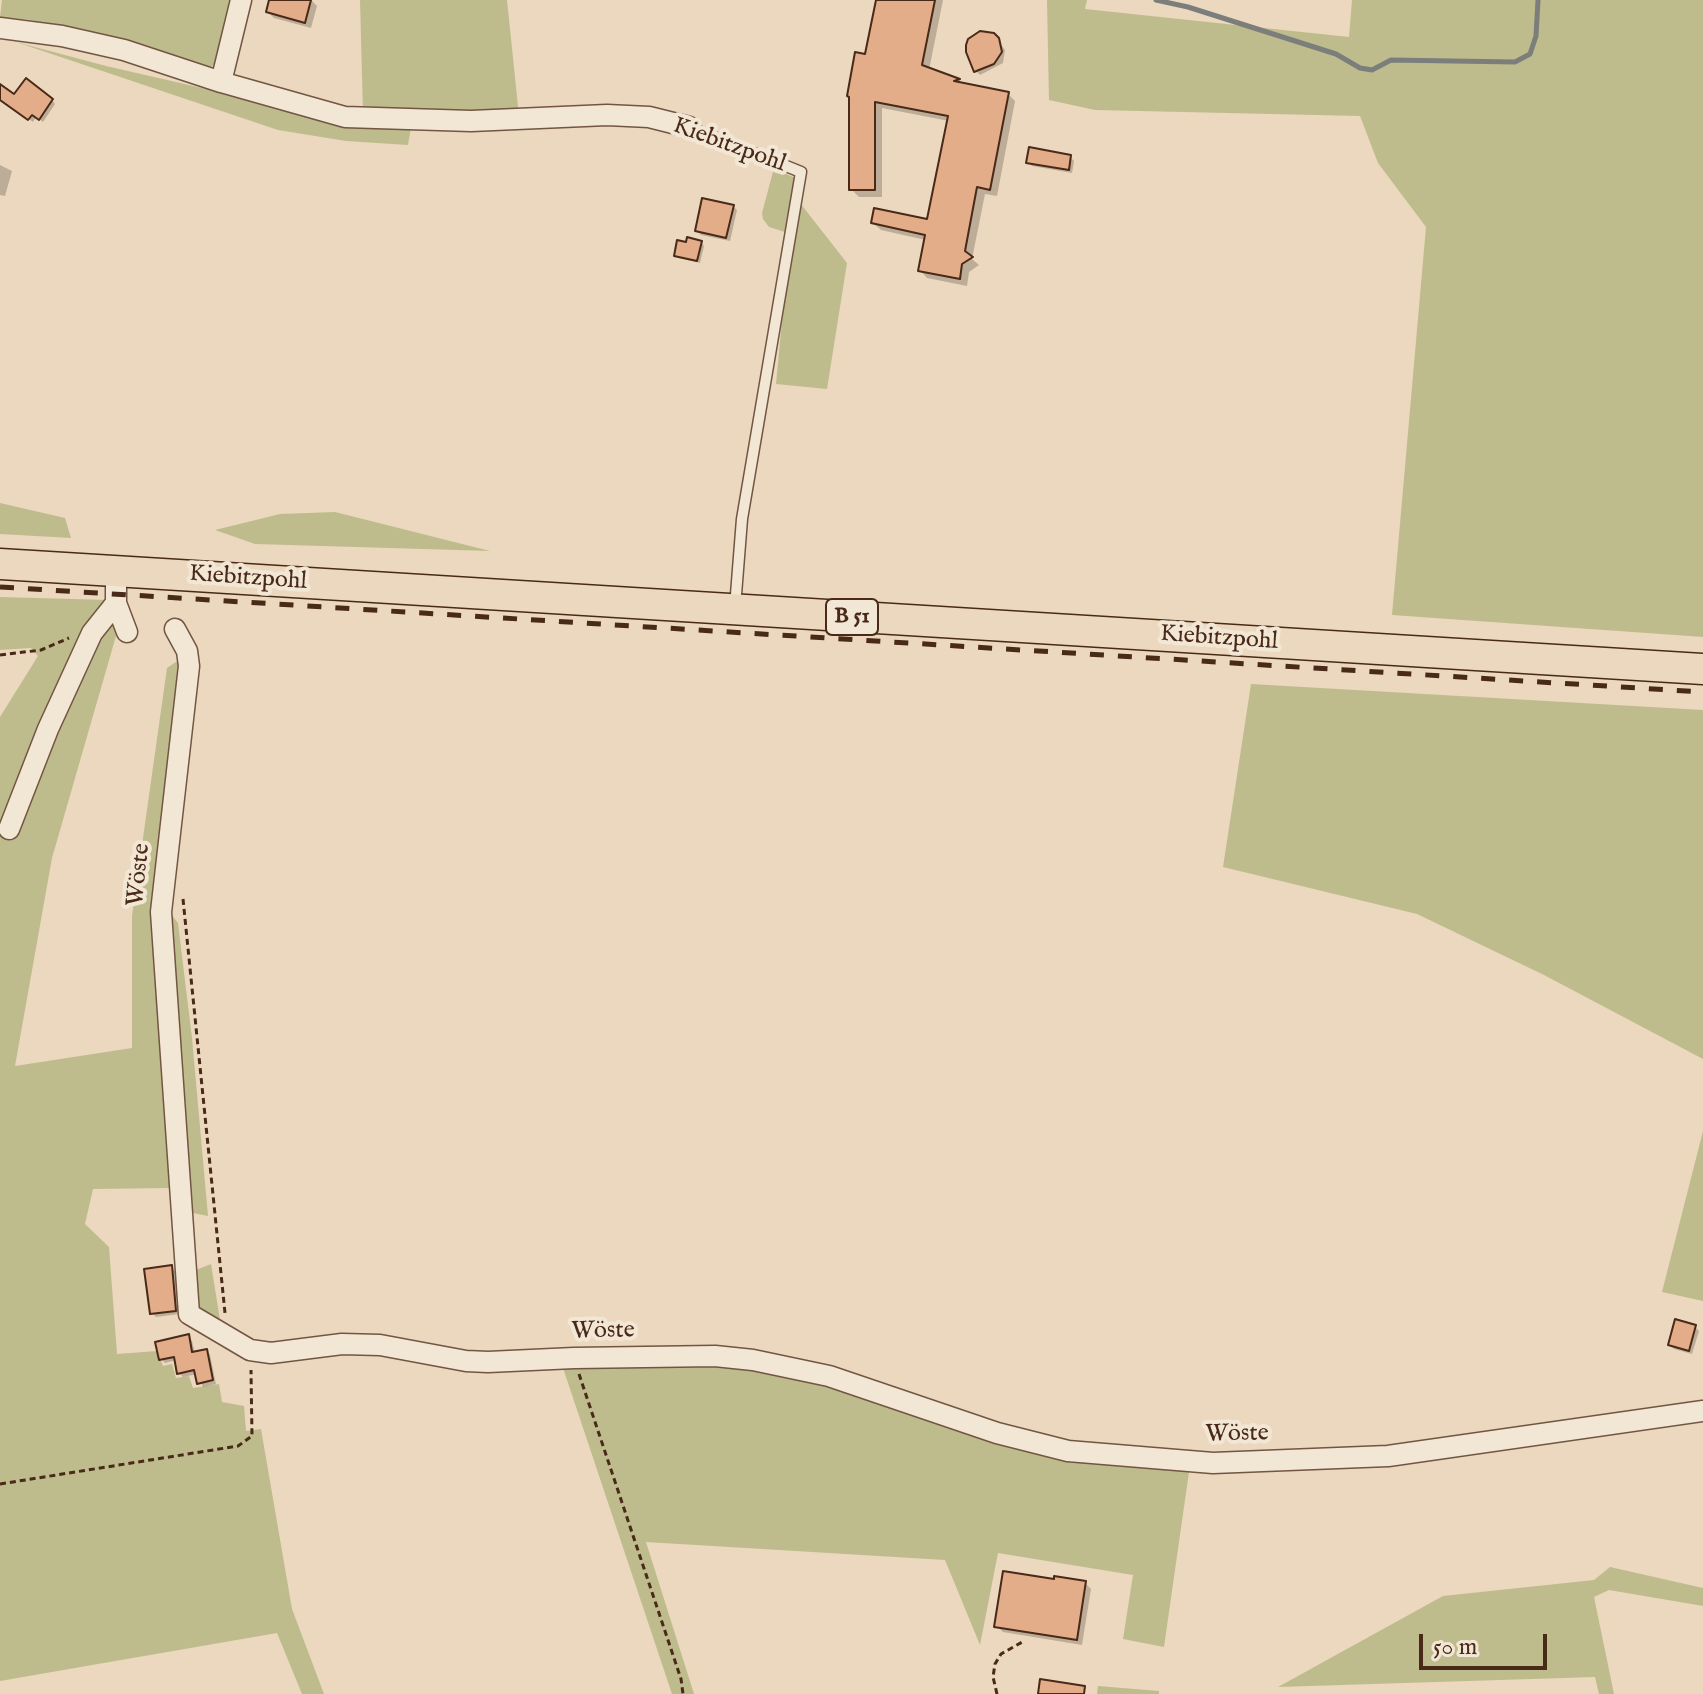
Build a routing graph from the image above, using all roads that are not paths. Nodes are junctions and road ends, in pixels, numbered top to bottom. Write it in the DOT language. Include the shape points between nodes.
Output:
graph roads {
  1 [pos="241,0"];
  2 [pos="0,28"];
  3 [pos="221,82"];
  4 [pos="689,127"];
  5 [pos="116,563"];
  6 [pos="0,564"];
  7 [pos="116,603"];
  8 [pos="735,609"];
  9 [pos="175,629"];
  10 [pos="127,632"];
  11 [pos="1703,669"];
  12 [pos="9,829"];
  13 [pos="1703,1411"];
  1 -- 3 [label="street"];
  2 -- 3 [label="street, Kiebitzpohl" via="124,50"];
  3 -- 4 [label="street, Kiebitzpohl" via="345,117 471,121 607,115 649,117"];
  4 -- 8 [label="lane, Kiebitzpohl" via="801,172 742,519"];
  5 -- 6 [label="main road, Kiebitzpohl / B 51"];
  5 -- 7 [label="street"];
  5 -- 8 [label="main road, Kiebitzpohl / B 51"];
  7 -- 10 [label="street"];
  7 -- 12 [label="street" via="92,633"];
  8 -- 11 [label="main road, Kiebitzpohl / B 51"];
  9 -- 13 [label="street, Wöste" via="189,666 161,912 189,1314 250,1350 380,1345 466,1361 715,1356 829,1376 997,1433 1068,1451 1213,1463 1388,1456"];
}
